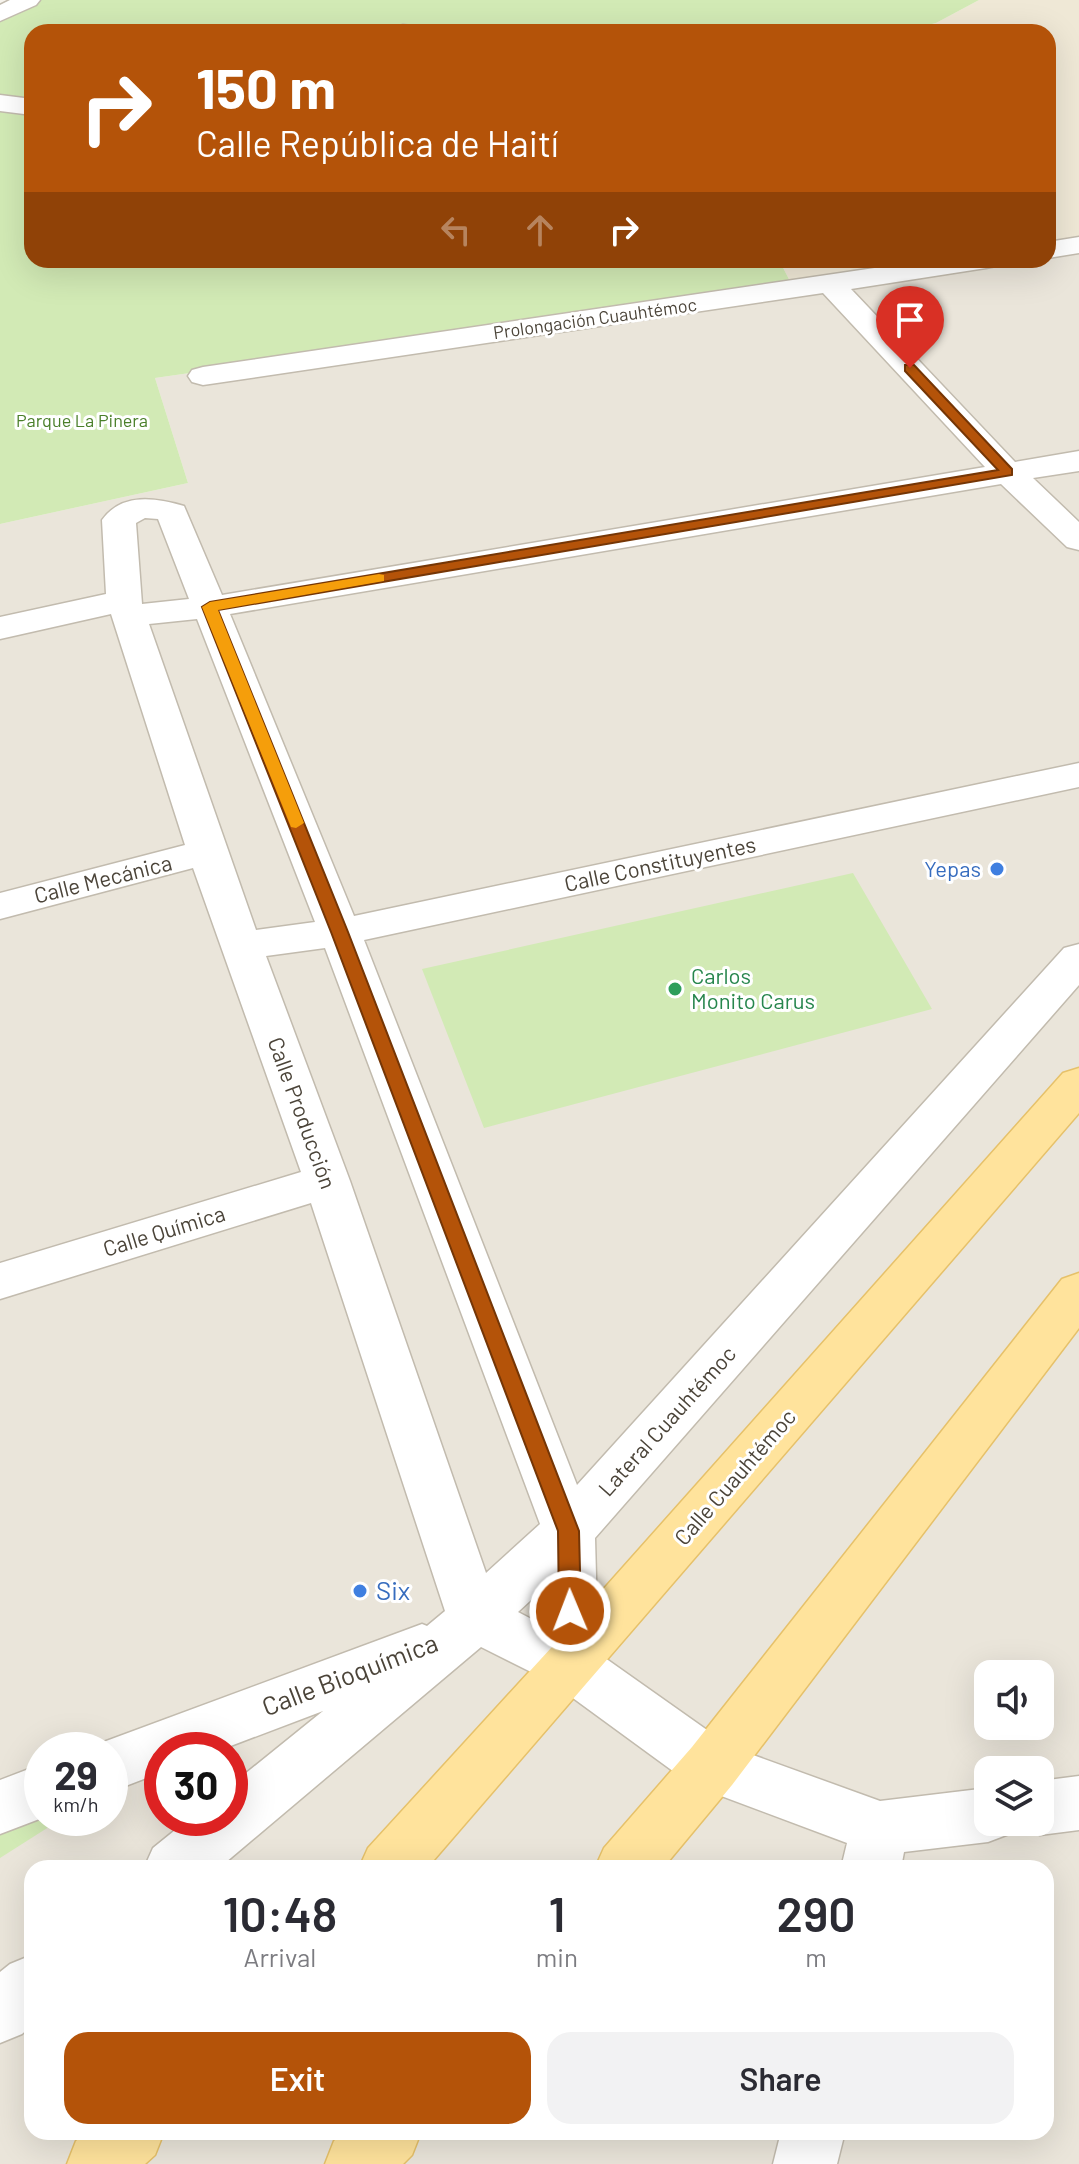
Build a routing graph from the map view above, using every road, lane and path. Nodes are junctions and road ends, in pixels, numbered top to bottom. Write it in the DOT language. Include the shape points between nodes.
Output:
graph roads {
  1 [pos="28,0"];
  2 [pos="0,14"];
  3 [pos="24,88"];
  4 [pos="0,89"];
  5 [pos="0,103"];
  6 [pos="24,106"];
  7 [pos="1079,245"];
  8 [pos="1056,249"];
  9 [pos="937,268"];
  10 [pos="832,285"];
  11 [pos="203,376"];
  12 [pos="1079,461"];
  13 [pos="1007,472"];
  14 [pos="1079,540"];
  15 [pos="210,607"];
  16 [pos="127,608"];
  17 [pos="0,628"];
  18 [pos="1079,775"];
  19 [pos="207,852"];
  20 [pos="0,906"];
  21 [pos="340,932"];
  22 [pos="240,946"];
  23 [pos="1079,958"];
  24 [pos="1079,1084"];
  25 [pos="327,1181"];
  26 [pos="0,1281"];
  27 [pos="1079,1292"];
  28 [pos="569,1531"];
  29 [pos="464,1627"];
  30 [pos="571,1665"];
  31 [pos="128,1759"];
  32 [pos="712,1766"];
  33 [pos="24,1798"];
  34 [pos="1079,1803"];
  35 [pos="1054,1806"];
  36 [pos="0,1807"];
  37 [pos="974,1819"];
  38 [pos="875,1848"];
  39 [pos="184,1860"];
  40 [pos="396,1860"];
  41 [pos="632,1860"];
  42 [pos="24,1992"];
  43 [pos="0,2012"];
  44 [pos="124,2140"];
  45 [pos="381,2140"];
  46 [pos="811,2140"];
  47 [pos="99,2164"];
  48 [pos="357,2164"];
  49 [pos="805,2164"];
  1 -- 2 [label="street"];
  3 -- 4 [label="street"];
  5 -- 6 [label="street"];
  7 -- 8 [label="street"];
  9 -- 10 [label="street, Prolongación Cuauhtémoc"];
  10 -- 11 [label="street, Prolongación Cuauhtémoc"];
  10 -- 13 [label="street"];
  12 -- 13 [label="street"];
  13 -- 14 [label="street"];
  13 -- 15 [label="street"];
  15 -- 16 [label="street"];
  15 -- 16 [label="street, Calle Producción" via="172,513 153,507 133,509 119,520"];
  15 -- 21 [label="street"];
  16 -- 17 [label="street"];
  16 -- 19 [label="street, Calle Producción"];
  18 -- 21 [label="street, Calle Constituyentes"];
  19 -- 20 [label="street, Calle Mecánica"];
  19 -- 22 [label="street, Calle Producción"];
  21 -- 22 [label="street, Calle Constituyentes"];
  21 -- 28 [label="street"];
  22 -- 25 [label="street, Calle Producción"];
  23 -- 28 [label="street, Lateral Cuauhtémoc"];
  24 -- 30 [label="main road, Calle Cuauhtémoc"];
  25 -- 26 [label="street, Calle Química"];
  25 -- 29 [label="street, Calle Producción"];
  27 -- 32 [label="main road"];
  28 -- 29 [label="street, Lateral Cuauhtémoc"];
  28 -- 30 [label="street"];
  29 -- 30 [label="street"];
  29 -- 31 [label="street, Calle Bioquímica"];
  29 -- 39 [label="street, Lateral Cuauhtémoc"];
  30 -- 32 [label="street"];
  30 -- 40 [label="main road, Calle Cuauhtémoc"];
  32 -- 38 [label="street"];
  32 -- 41 [label="main road"];
  33 -- 36 [label="street"];
  34 -- 35 [label="street"];
  37 -- 38 [label="street"];
  42 -- 43 [label="street"];
  44 -- 47 [label="main road"];
  45 -- 48 [label="main road"];
  46 -- 49 [label="street"];
}
